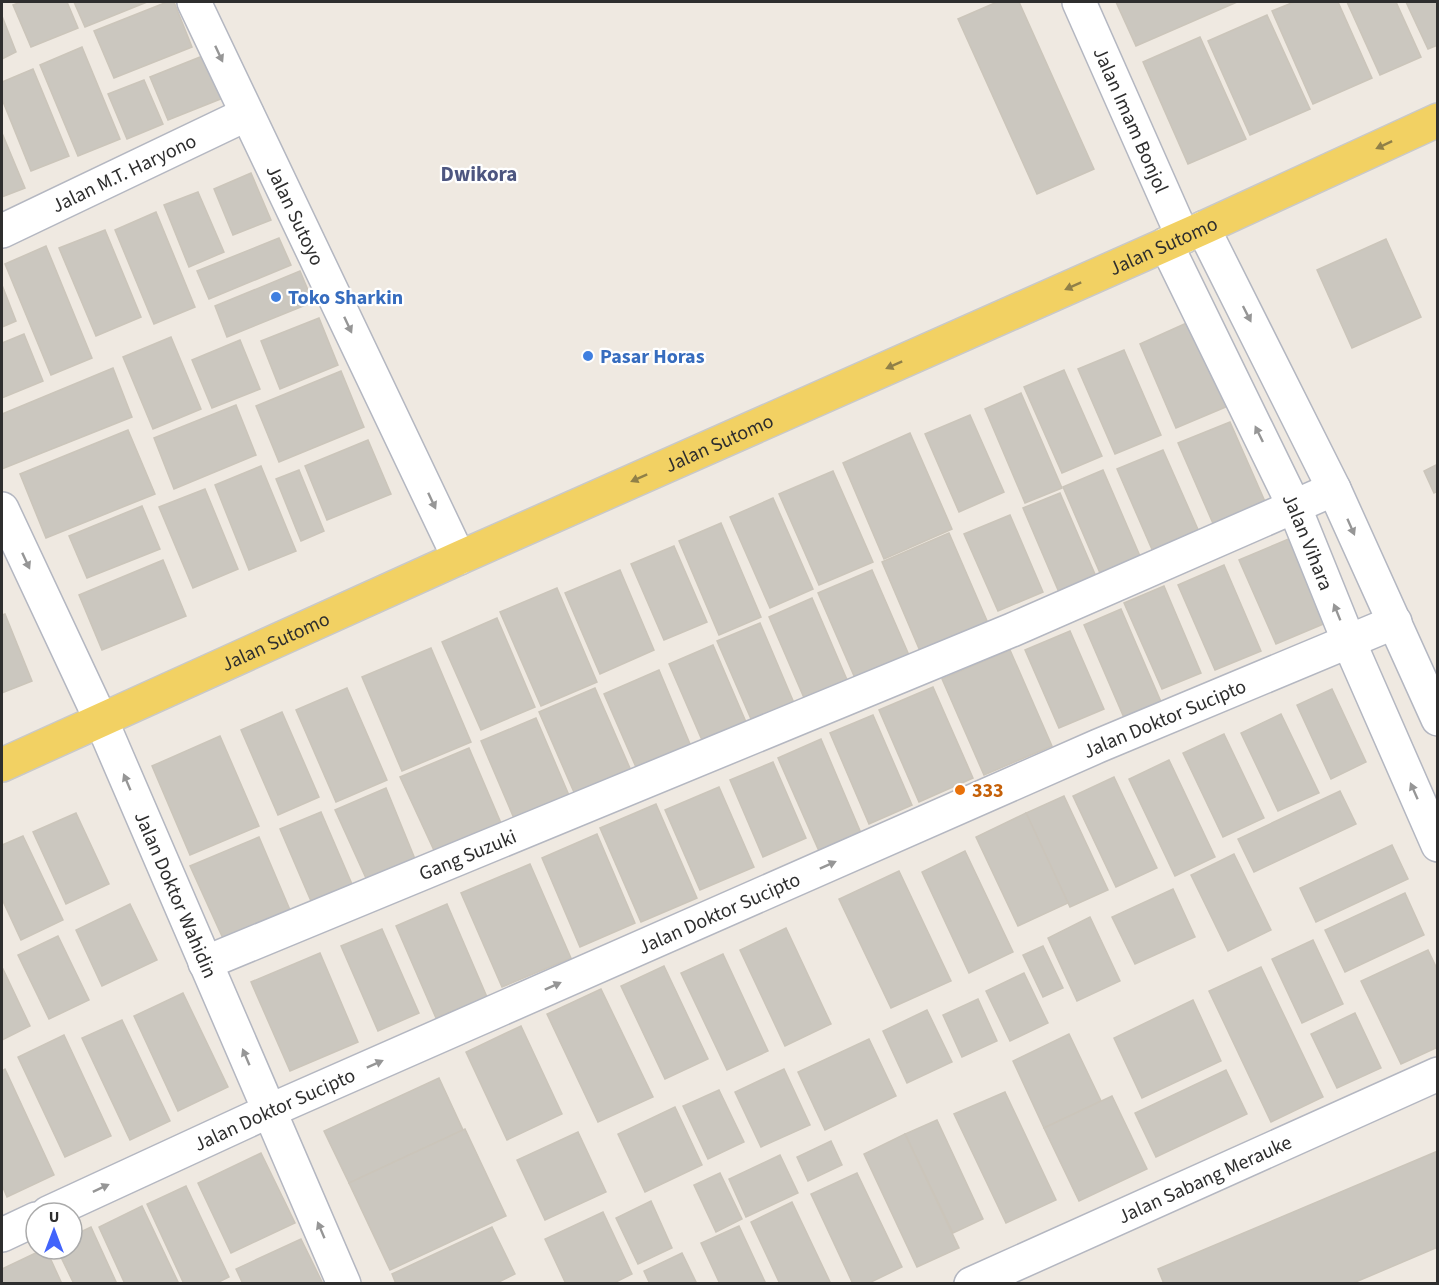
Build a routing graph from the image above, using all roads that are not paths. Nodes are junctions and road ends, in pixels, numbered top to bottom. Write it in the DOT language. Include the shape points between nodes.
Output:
graph roads {
  1 [pos="194,2"];
  2 [pos="1079,2"];
  3 [pos="247,114"];
  4 [pos="1437,120"];
  5 [pos="2,231"];
  6 [pos="1184,237"];
  7 [pos="1334,489"];
  8 [pos="1294,506"];
  9 [pos="2,508"];
  10 [pos="459,558"];
  11 [pos="1395,622"];
  12 [pos="1349,642"];
  13 [pos="1437,719"];
  14 [pos="101,720"];
  15 [pos="2,765"];
  16 [pos="1437,845"];
  17 [pos="205,963"];
  18 [pos="1437,1074"];
  19 [pos="269,1111"];
  20 [pos="74,1201"];
  21 [pos="24,1225"];
  22 [pos="2,1235"];
  23 [pos="344,1284"];
  24 [pos="971,1284"];
  1 -- 3 [label="street, Jalan Sutoyo, one-way"];
  2 -- 6 [label="street, Jalan Imam Bonjol"];
  3 -- 5 [label="street, Jalan M.T. Haryono"];
  3 -- 10 [label="street, Jalan Sutoyo, one-way"];
  4 -- 6 [label="main road, Jalan Sutomo, one-way"];
  6 -- 7 [label="street, one-way"];
  8 -- 6 [label="street, Jalan Vihara, one-way"];
  6 -- 10 [label="main road, Jalan Sutomo, one-way"];
  7 -- 8 [label="street, Gang Suzuki"];
  7 -- 11 [label="street, one-way"];
  12 -- 8 [label="street, Jalan Vihara, one-way"];
  8 -- 17 [label="street, Gang Suzuki" via="1012,630"];
  9 -- 14 [label="street, Jalan Doktor Wahidin, one-way"];
  10 -- 14 [label="main road, Jalan Sutomo"];
  11 -- 12 [label="street, Jalan Doktor Sucipto"];
  11 -- 13 [label="street"];
  16 -- 12 [label="street, Jalan Vihara, one-way"];
  19 -- 12 [label="street, Jalan Doktor Sucipto, one-way" via="1098,746"];
  14 -- 15 [label="main road, Jalan Sutomo"];
  17 -- 14 [label="street, Jalan Doktor Wahidin, one-way"];
  19 -- 17 [label="street, Jalan Doktor Wahidin, one-way"];
  18 -- 24 [label="street, Jalan Sabang Merauke"];
  20 -- 19 [label="street, Jalan Doktor Sucipto, one-way"];
  23 -- 19 [label="street, Jalan Doktor Wahidin, one-way"];
  21 -- 22 [label="street"];
}
